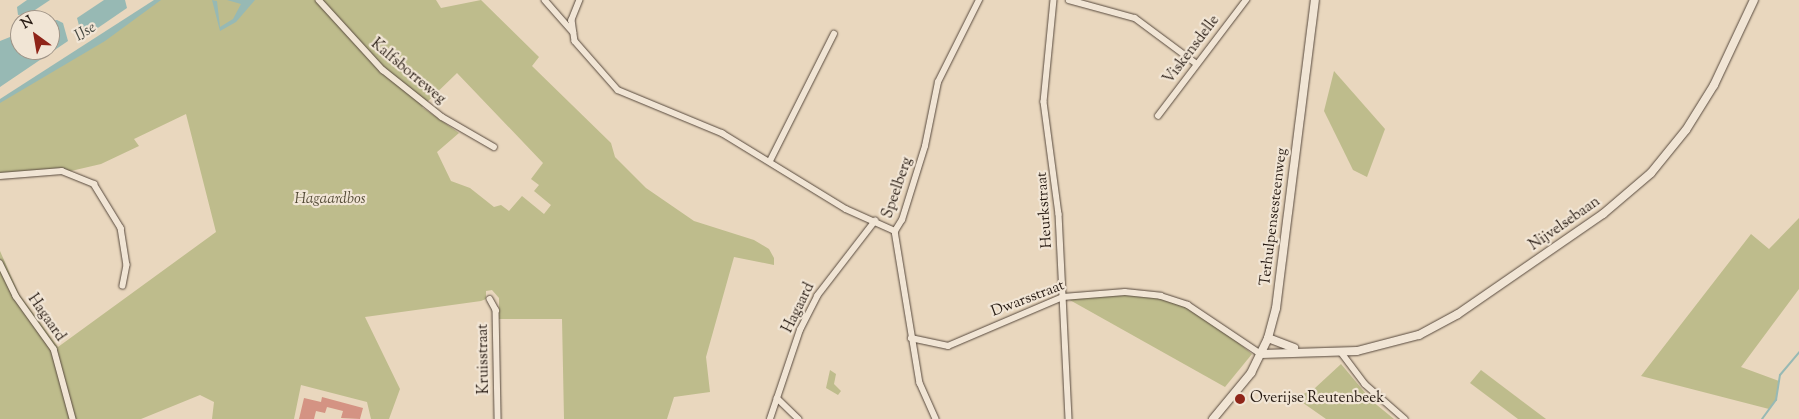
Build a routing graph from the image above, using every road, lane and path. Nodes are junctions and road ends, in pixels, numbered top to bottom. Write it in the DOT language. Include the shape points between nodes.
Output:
graph roads {
  1 [pos="319,0"];
  2 [pos="545,0"];
  3 [pos="580,0"];
  4 [pos="979,0"];
  5 [pos="1054,0"];
  6 [pos="1069,0"];
  7 [pos="1246,0"];
  8 [pos="1315,0"];
  9 [pos="1754,0"];
  10 [pos="573,32"];
  11 [pos="834,34"];
  12 [pos="1197,64"];
  13 [pos="1158,116"];
  14 [pos="494,147"];
  15 [pos="770,161"];
  16 [pos="0,176"];
  17 [pos="875,221"];
  18 [pos="895,231"];
  19 [pos="0,263"];
  20 [pos="123,286"];
  21 [pos="1063,297"];
  22 [pos="490,299"];
  23 [pos="911,338"];
  24 [pos="1268,338"];
  25 [pos="1302,350"];
  26 [pos="1341,352"];
  27 [pos="1261,354"];
  28 [pos="777,398"];
  29 [pos="73,419"];
  30 [pos="498,419"];
  31 [pos="770,419"];
  32 [pos="799,419"];
  33 [pos="936,419"];
  34 [pos="1069,419"];
  35 [pos="1213,419"];
  36 [pos="1405,419"];
  1 -- 14 [label="street, Kalfsborreweg" via="383,70 442,117"];
  2 -- 10 [label="street"];
  3 -- 10 [label="street" via="573,16"];
  4 -- 18 [label="street, Speelberg" via="938,82 925,146 902,220"];
  5 -- 21 [label="street, Heurkstraat" via="1044,102 1054,162"];
  6 -- 12 [label="street" via="1135,18"];
  7 -- 12 [label="street, Viskensdelle"];
  8 -- 24 [label="main road, Terhulpensesteenweg" via="1276,308"];
  9 -- 26 [label="main road, Nijvelsebaan" via="1702,106 1671,150 1627,195 1444,323 1392,344"];
  10 -- 15 [label="street" via="592,65 627,96 722,133"];
  11 -- 15 [label="street"];
  12 -- 13 [label="street, Viskensdelle"];
  15 -- 17 [label="street" via="846,209"];
  16 -- 20 [label="street" via="62,171 94,184 122,228 126,252"];
  17 -- 18 [label="street"];
  17 -- 28 [label="street, Hagaard" via="817,296 800,330"];
  18 -- 23 [label="street, Speelberg"];
  19 -- 29 [label="street, Hagaard" via="16,296 54,349"];
  21 -- 23 [label="street, Dwarsstraat" via="954,344 941,346"];
  21 -- 27 [label="street, Dwarsstraat" via="1125,292 1171,298 1206,316"];
  21 -- 34 [label="street, Heurkstraat"];
  22 -- 30 [label="street, Kruisstraat" via="496,310"];
  23 -- 33 [label="street, Speelberg" via="923,396"];
  24 -- 25 [label="main road, Nijvelsebaan"];
  24 -- 27 [label="main road, Terhulpensesteenweg"];
  25 -- 26 [label="main road, Nijvelsebaan"];
  25 -- 27 [label="main road, Nijvelsebaan"];
  26 -- 36 [label="street" via="1365,384"];
  27 -- 35 [label="main road, Terhulpensesteenweg" via="1243,384"];
  28 -- 31 [label="street, Hagaard"];
  28 -- 32 [label="street"];
}
